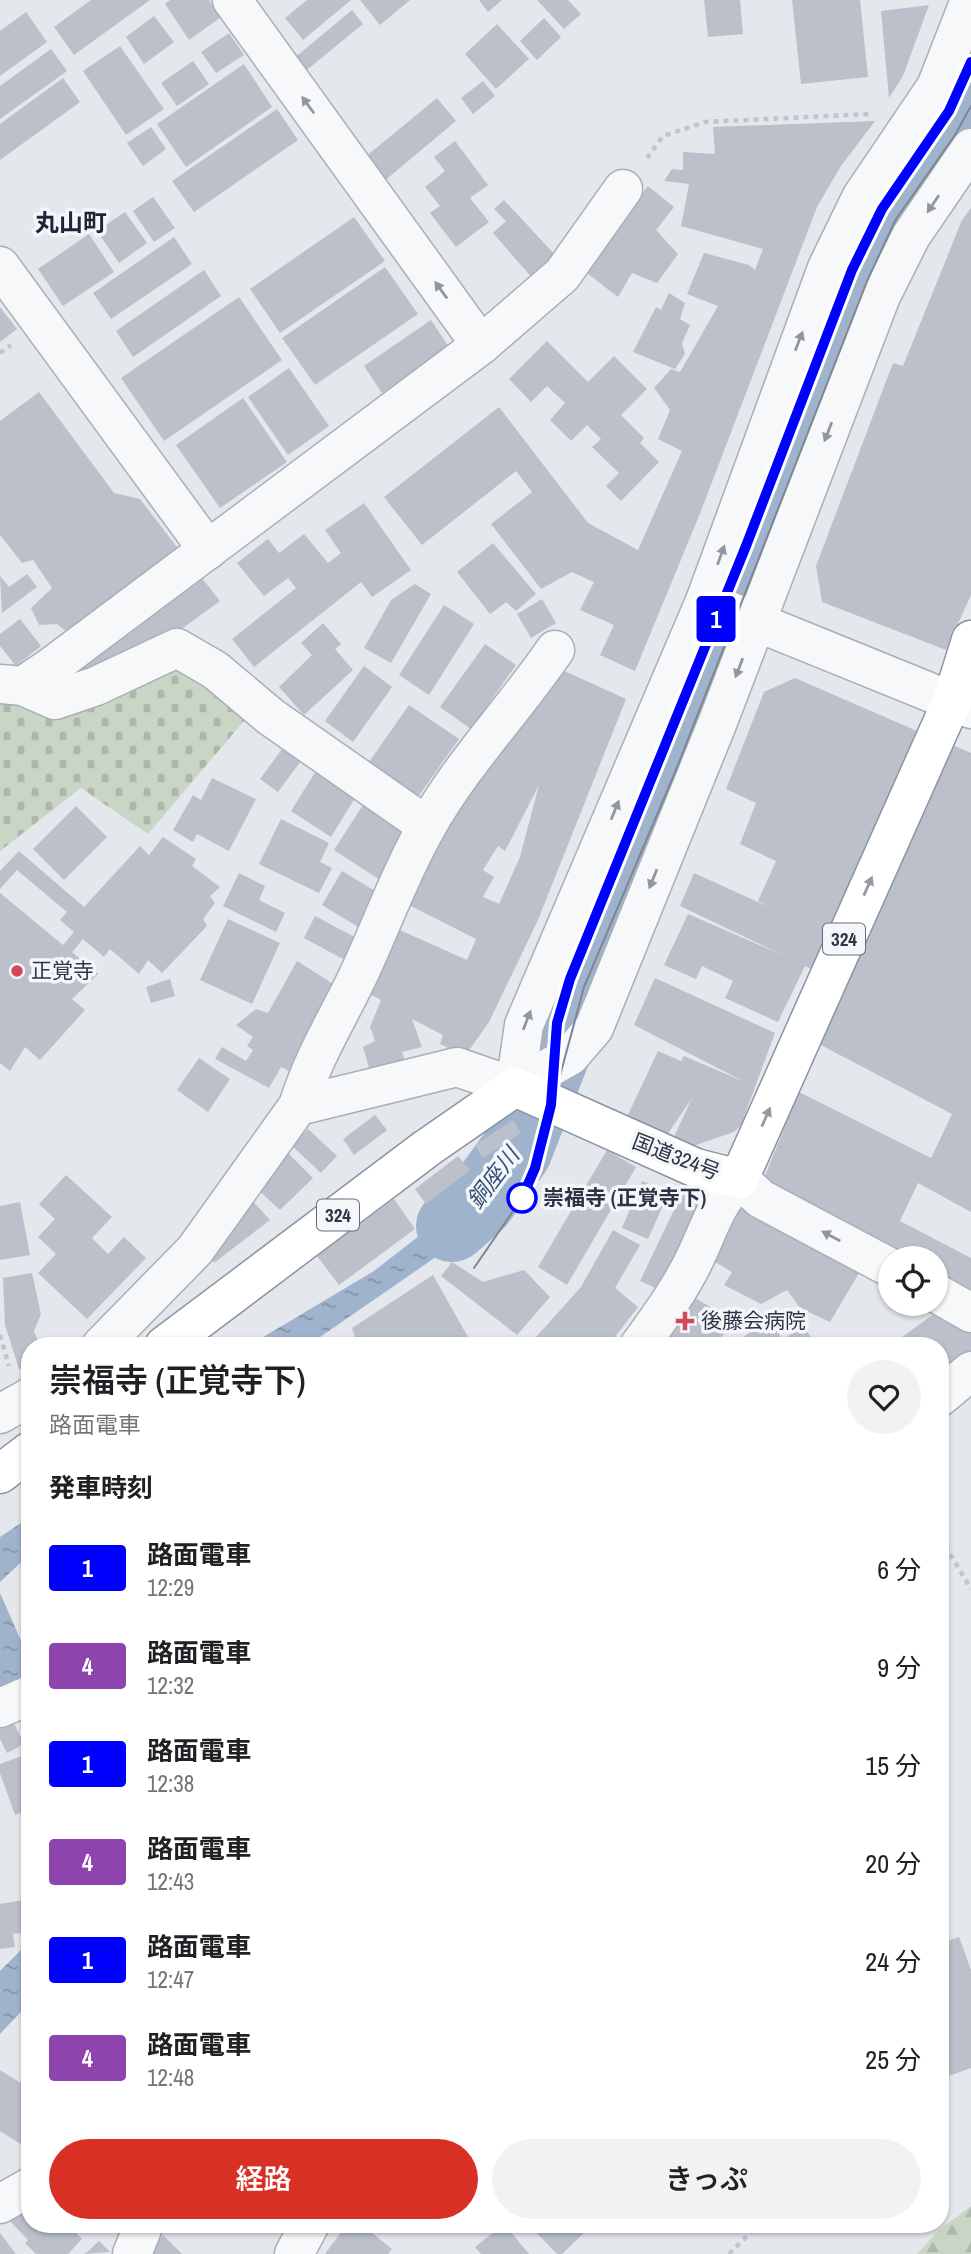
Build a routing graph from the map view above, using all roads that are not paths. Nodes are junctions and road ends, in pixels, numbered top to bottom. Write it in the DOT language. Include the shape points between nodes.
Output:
graph roads {
  1 [pos="232,0"];
  2 [pos="970,0"];
  3 [pos="971,148"];
  4 [pos="623,189"];
  5 [pos="0,266"];
  6 [pos="481,345"];
  7 [pos="208,550"];
  8 [pos="705,601"];
  9 [pos="757,622"];
  10 [pos="971,640"];
  11 [pos="555,650"];
  12 [pos="11,685"];
  13 [pos="961,705"];
  14 [pos="427,826"];
  15 [pos="515,1087"];
  16 [pos="298,1106"];
  17 [pos="739,1179"];
  18 [pos="878,1261"];
  19 [pos="948,1300"];
  20 [pos="971,1313"];
  21 [pos="110,1337"];
  22 [pos="180,1337"];
  23 [pos="646,1337"];
  24 [pos="971,1371"];
  25 [pos="949,1389"];
  26 [pos="21,1402"];
  27 [pos="0,1415"];
  28 [pos="21,1458"];
  29 [pos="0,1474"];
  30 [pos="21,1699"];
  31 [pos="0,1707"];
  32 [pos="21,2192"];
  33 [pos="0,2204"];
  34 [pos="141,2233"];
  35 [pos="305,2233"];
  36 [pos="132,2254"];
  37 [pos="294,2254"];
  6 -- 1 [label="street, one-way"];
  8 -- 2 [label="street, one-way" via="827,268 861,198 936,87"];
  3 -- 9 [label="street, one-way" via="911,236 881,296"];
  4 -- 6 [label="street" via="562,275"];
  5 -- 7 [label="street"];
  6 -- 7 [label="street"];
  7 -- 12 [label="street"];
  8 -- 9 [label="street"];
  15 -- 8 [label="street, one-way" via="524,1025"];
  9 -- 13 [label="street"];
  9 -- 15 [label="street, one-way" via="594,1028 570,1056"];
  10 -- 13 [label="highway, 国道324号 / 324"];
  11 -- 14 [label="street" via="525,695 484,740"];
  12 -- 14 [label="street" via="55,700 177,648 215,670 271,717"];
  17 -- 13 [label="highway, 国道324号 / 324, one-way"];
  14 -- 16 [label="street" via="355,982 312,1061"];
  15 -- 16 [label="street" via="457,1067"];
  15 -- 17 [label="highway, 国道324号" via="696,1168"];
  15 -- 22 [label="highway, 324" via="427,1148"];
  16 -- 21 [label="street" via="195,1250"];
  18 -- 17 [label="street, one-way" via="761,1199"];
  17 -- 23 [label="street" via="720,1199 696,1256"];
  19 -- 20 [label="street"];
  24 -- 25 [label="street"];
  26 -- 27 [label="street"];
  28 -- 29 [label="highway"];
  30 -- 31 [label="street"];
  32 -- 33 [label="street"];
  34 -- 36 [label="street"];
  35 -- 37 [label="street"];
}
